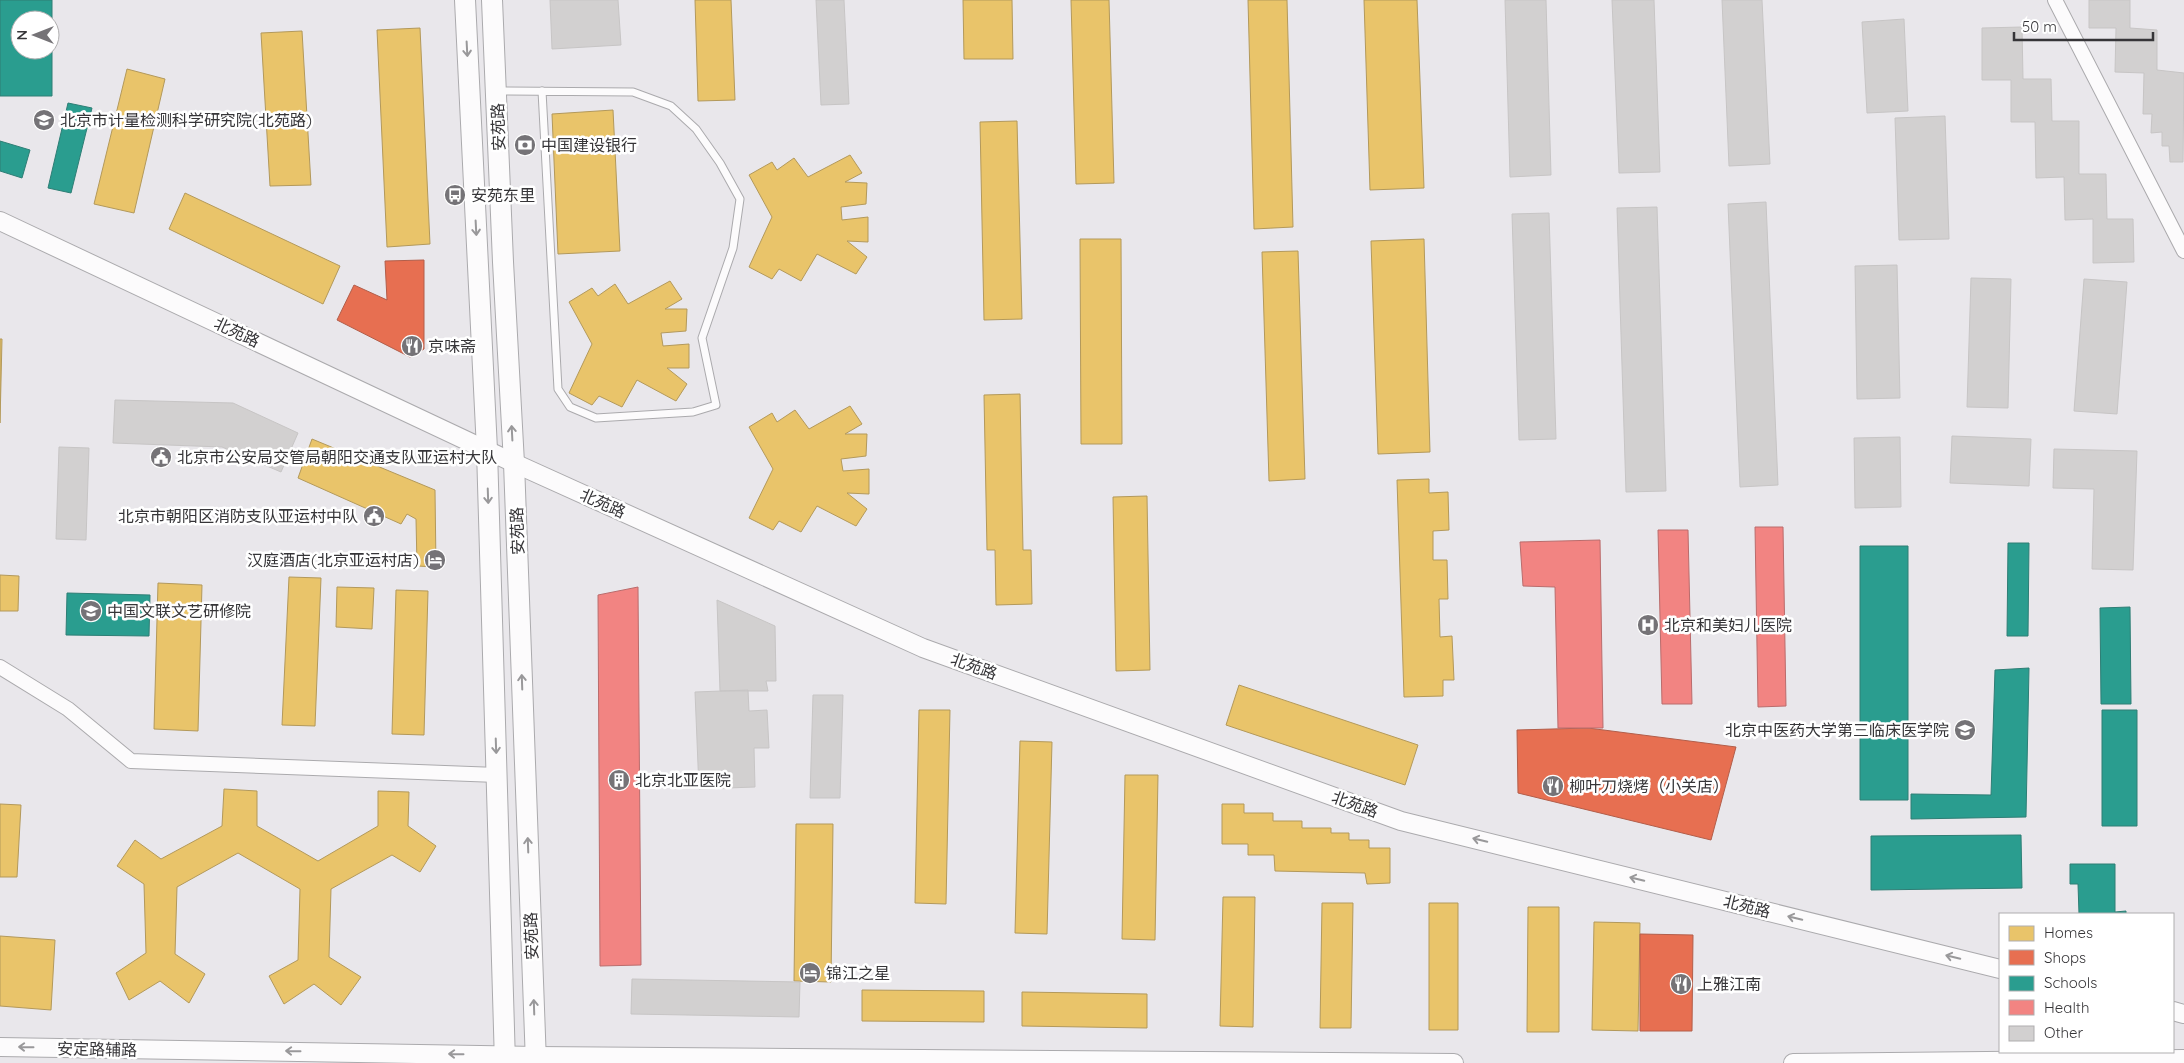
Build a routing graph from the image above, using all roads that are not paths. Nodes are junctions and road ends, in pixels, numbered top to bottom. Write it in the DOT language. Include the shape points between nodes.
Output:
graph roads {
  1 [pos="465,0"];
  2 [pos="492,0"];
  3 [pos="2055,0"];
  4 [pos="496,91"];
  5 [pos="542,91"];
  6 [pos="0,221"];
  7 [pos="2184,251"];
  8 [pos="487,450"];
  9 [pos="514,463"];
  10 [pos="0,667"];
  11 [pos="496,775"];
  12 [pos="1999,969"];
  13 [pos="0,1047"];
  14 [pos="505,1059"];
  15 [pos="536,1059"];
  16 [pos="2184,1059"];
  17 [pos="738,1060"];
  18 [pos="1454,1063"];
  19 [pos="1793,1063"];
  1 -- 8 [label="main road, 安苑路, one-way"];
  2 -- 4 [label="main road, 安苑路"];
  3 -- 7 [label="street"];
  4 -- 5 [label="lane"];
  9 -- 4 [label="main road, 安苑路, one-way"];
  5 -- 5 [label="lane" via="558,389 570,407 596,418 693,412 716,405 702,338 733,248 740,199 696,129 670,106 633,92"];
  6 -- 8 [label="street, 北苑路"];
  8 -- 9 [label="street, 北苑路"];
  8 -- 11 [label="main road, 安苑路, one-way"];
  12 -- 9 [label="street, 北苑路, one-way" via="1402,821 923,648"];
  15 -- 9 [label="main road, 安苑路, one-way"];
  10 -- 11 [label="street" via="68,709 131,761"];
  11 -- 14 [label="main road, 安苑路"];
  14 -- 13 [label="street, 安定路辅路, one-way"];
  14 -- 15 [label="street, 安定路辅路"];
  15 -- 17 [label="street, 安定路辅路"];
  16 -- 19 [label="street"];
  17 -- 18 [label="street, 安定路辅路"];
}
